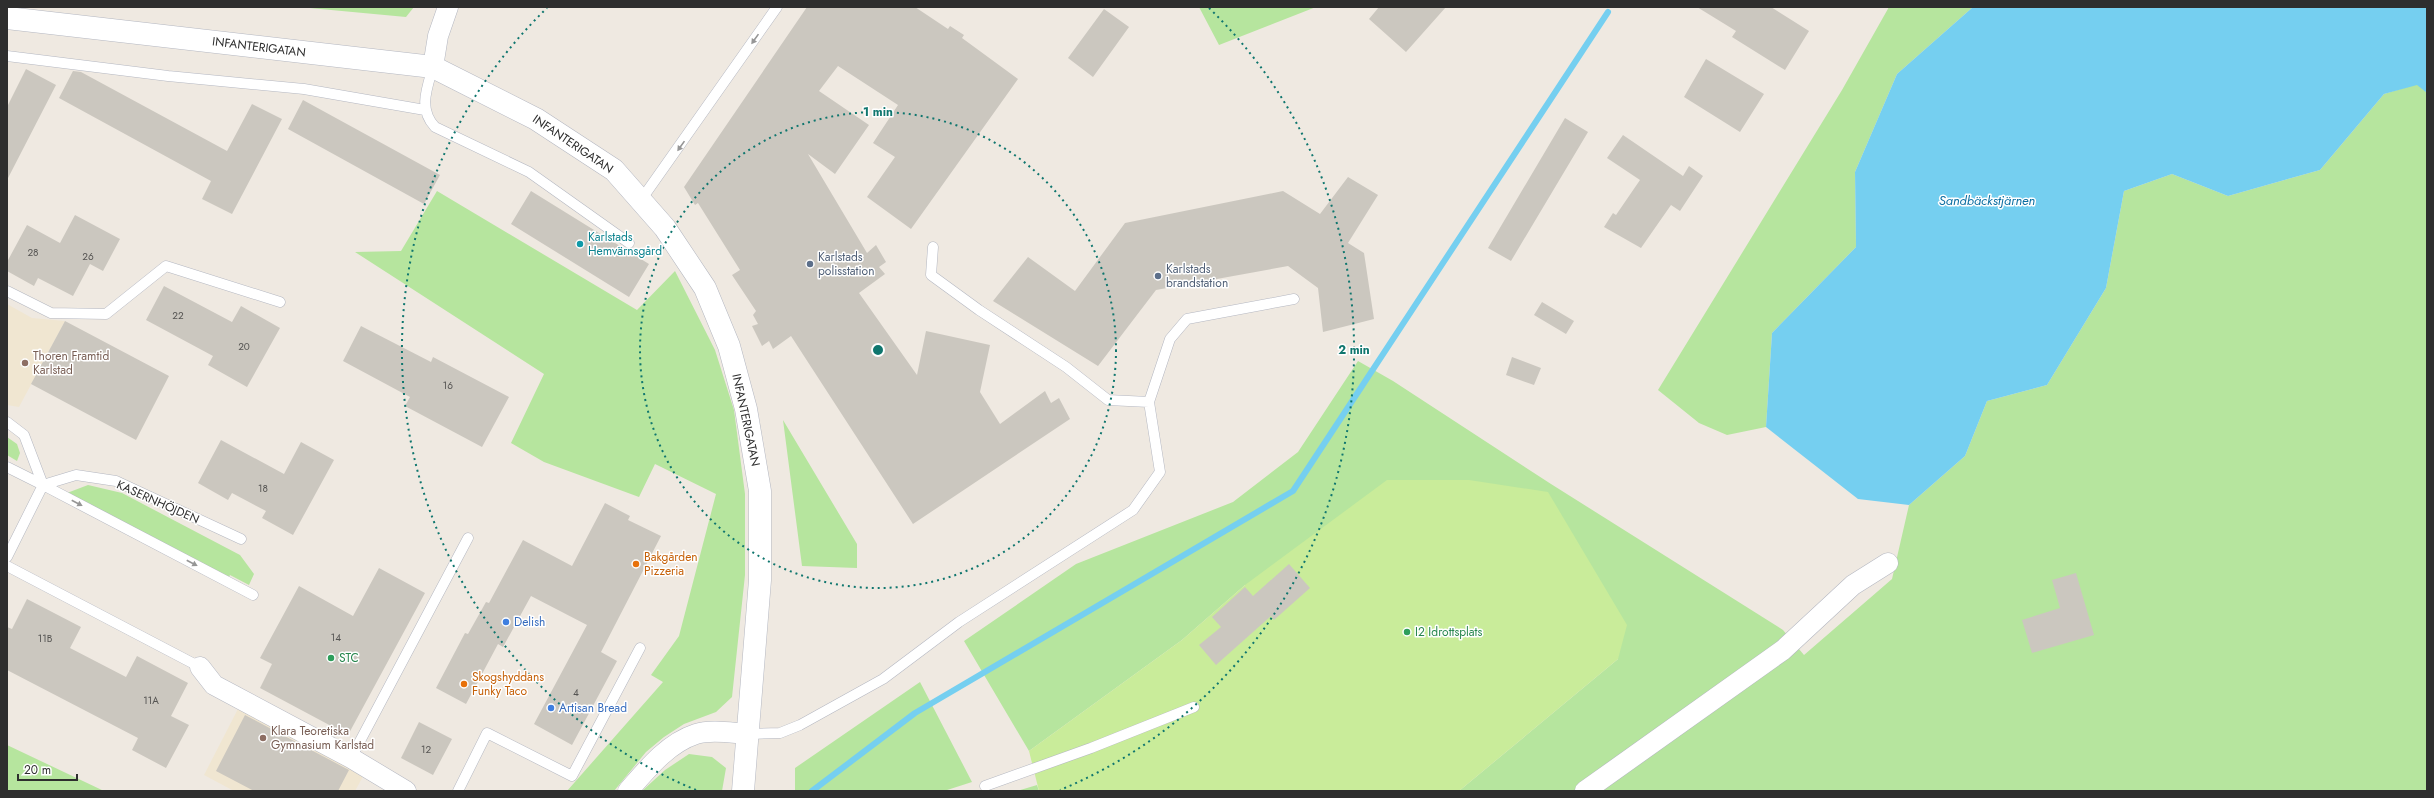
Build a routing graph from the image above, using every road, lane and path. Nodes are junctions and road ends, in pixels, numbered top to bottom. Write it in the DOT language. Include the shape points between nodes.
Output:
graph roads {
  1 [pos="448,7"];
  2 [pos="777,7"];
  3 [pos="7,18"];
  4 [pos="7,56"];
  5 [pos="432,67"];
  6 [pos="425,110"];
  7 [pos="641,200"];
  8 [pos="629,243"];
  9 [pos="933,247"];
  10 [pos="7,291"];
  11 [pos="1294,299"];
  12 [pos="280,302"];
  13 [pos="1149,402"];
  14 [pos="7,422"];
  15 [pos="7,467"];
  16 [pos="43,485"];
  17 [pos="468,538"];
  18 [pos="241,539"];
  19 [pos="7,557"];
  20 [pos="1888,563"];
  21 [pos="7,566"];
  22 [pos="253,595"];
  23 [pos="640,648"];
  24 [pos="200,667"];
  25 [pos="1194,707"];
  26 [pos="748,734"];
  27 [pos="351,758"];
  28 [pos="985,786"];
  29 [pos="406,791"];
  30 [pos="458,791"];
  31 [pos="628,791"];
  32 [pos="743,791"];
  33 [pos="1586,791"];
  1 -- 5 [label="street" via="438,36"];
  2 -- 7 [label="lane, one-way"];
  3 -- 5 [label="street, INFANTERIGATAN"];
  4 -- 6 [label="lane" via="168,76 304,89"];
  5 -- 6 [label="lane"];
  5 -- 7 [label="street, INFANTERIGATAN" via="536,119 614,170"];
  6 -- 8 [label="lane" via="429,120 436,127 529,172"];
  7 -- 26 [label="street, INFANTERIGATAN" via="665,228 705,288 730,346 746,409 760,490 760,580"];
  9 -- 13 [label="lane" via="932,275 979,310 1066,367 1108,400"];
  10 -- 12 [label="lane" via="51,313 106,314 166,266"];
  11 -- 13 [label="lane" via="1187,319 1170,339"];
  13 -- 26 [label="lane" via="1160,472 1133,510 959,622 883,679 800,725 780,733"];
  14 -- 16 [label="lane" via="24,435"];
  15 -- 16 [label="lane"];
  16 -- 18 [label="lane, KASERNHÖJDEN" via="76,475 116,481"];
  16 -- 19 [label="lane"];
  16 -- 22 [label="lane, one-way"];
  17 -- 27 [label="lane"];
  20 -- 33 [label="street" via="1853,585 1783,650"];
  21 -- 24 [label="lane"];
  23 -- 30 [label="lane" via="572,776 487,734"];
  24 -- 27 [label="street" via="214,685"];
  25 -- 28 [label="lane"];
  26 -- 31 [label="street" via="697,734 678,743"];
  26 -- 32 [label="street, INFANTERIGATAN"];
  27 -- 29 [label="street"];
}
